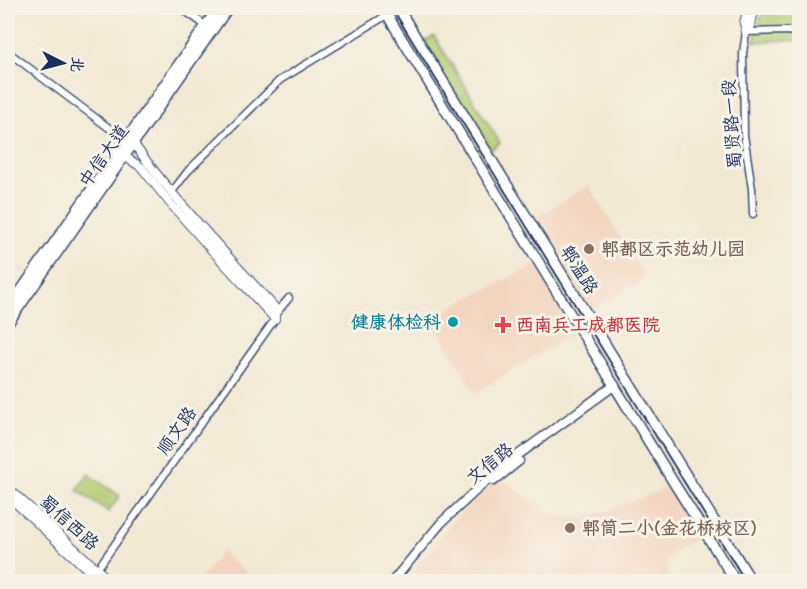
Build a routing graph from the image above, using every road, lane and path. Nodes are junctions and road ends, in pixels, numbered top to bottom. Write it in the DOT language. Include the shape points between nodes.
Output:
graph roads {
  1 [pos="181,8"];
  2 [pos="218,8"];
  3 [pos="228,8"];
  4 [pos="398,8"];
  5 [pos="748,8"];
  6 [pos="755,8"];
  7 [pos="385,11"];
  8 [pos="205,25"];
  9 [pos="746,32"];
  10 [pos="800,33"];
  11 [pos="8,52"];
  12 [pos="129,142"];
  13 [pos="124,156"];
  14 [pos="171,193"];
  15 [pos="753,214"];
  16 [pos="289,298"];
  17 [pos="8,309"];
  18 [pos="278,310"];
  19 [pos="275,319"];
  20 [pos="8,323"];
  21 [pos="616,387"];
  22 [pos="8,488"];
  23 [pos="8,496"];
  24 [pos="93,575"];
  25 [pos="101,582"];
  26 [pos="111,582"];
  27 [pos="392,582"];
  28 [pos="399,582"];
  29 [pos="736,582"];
  30 [pos="752,582"];
  1 -- 8 [label="street"];
  2 -- 8 [label="main road, 中信大道"];
  3 -- 12 [label="main road, 中信大道"];
  4 -- 30 [label="main road, 郫温路"];
  5 -- 9 [label="street, 蜀贤路一段"];
  6 -- 9 [label="street, 蜀贤路一段"];
  7 -- 14 [label="street" via="280,80 188,171"];
  7 -- 21 [label="main road, 郫温路"];
  8 -- 12 [label="main road, 中信大道"];
  9 -- 10 [label="street"];
  9 -- 15 [label="street, 蜀贤路一段" via="744,135"];
  11 -- 12 [label="street"];
  12 -- 13 [label="main road, 中信大道"];
  12 -- 14 [label="street"];
  12 -- 17 [label="main road, 中信大道"];
  13 -- 19 [label="street" via="141,167"];
  13 -- 20 [label="main road, 中信大道"];
  14 -- 18 [label="street"];
  16 -- 18 [label="street, 顺文路"];
  18 -- 19 [label="street, 顺文路"];
  19 -- 24 [label="street, 顺文路"];
  21 -- 27 [label="main road" via="500,468 441,523"];
  21 -- 28 [label="main road, 文信路" via="477,494"];
  21 -- 29 [label="main road, 郫温路"];
  22 -- 24 [label="street, 蜀信西路"];
  23 -- 24 [label="street, 蜀信西路"];
  24 -- 25 [label="street, 蜀信西路"];
  24 -- 26 [label="street, 蜀信西路"];
}
